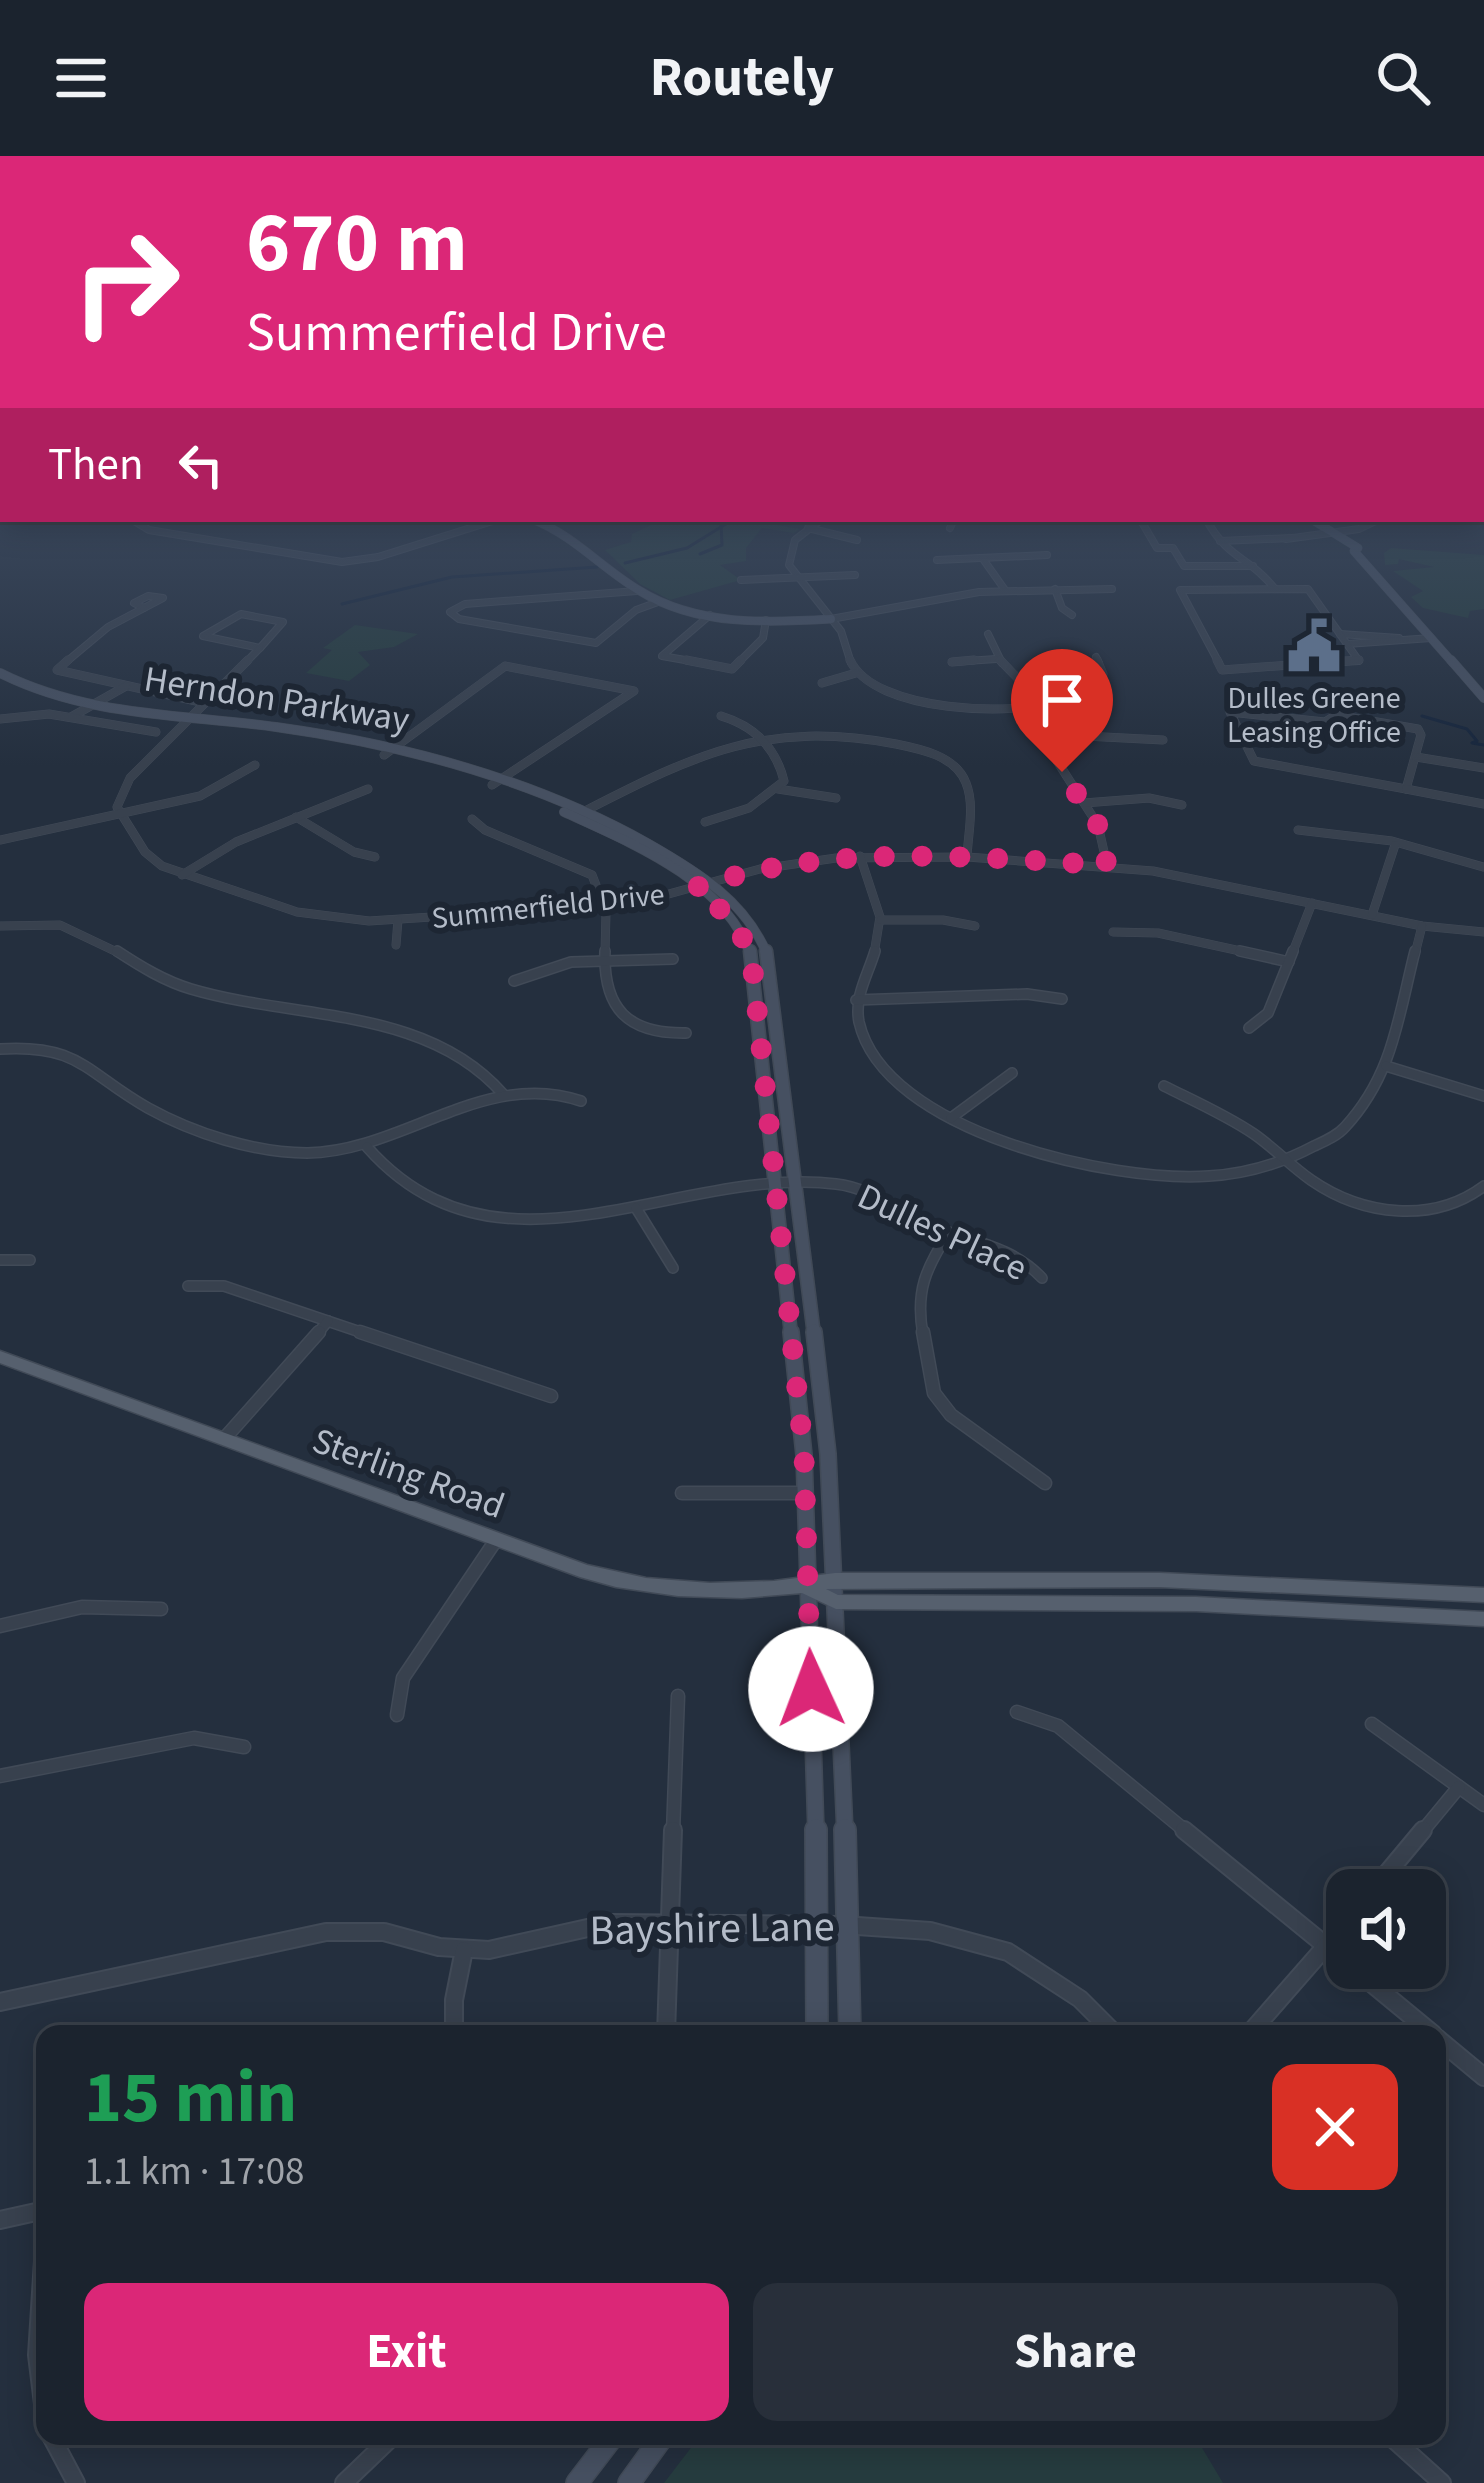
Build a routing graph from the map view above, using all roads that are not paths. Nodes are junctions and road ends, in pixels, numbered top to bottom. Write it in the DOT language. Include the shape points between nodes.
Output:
graph roads {
  1 [pos="261,549"];
  2 [pos="405,549"];
  3 [pos="590,549"];
  4 [pos="791,549"];
  5 [pos="1173,549"];
  6 [pos="1225,549"];
  7 [pos="1350,549"];
  8 [pos="1357,549"];
  9 [pos="1354,551"];
  10 [pos="1047,555"];
  11 [pos="983,559"];
  12 [pos="937,560"];
  13 [pos="1253,566"];
  14 [pos="855,575"];
  15 [pos="796,578"];
  16 [pos="741,580"];
  17 [pos="1112,589"];
  18 [pos="1275,589"];
  19 [pos="1005,590"];
  20 [pos="1054,590"];
  21 [pos="638,591"];
  22 [pos="658,602"];
  23 [pos="145,608"];
  24 [pos="710,615"];
  25 [pos="1072,615"];
  26 [pos="831,619"];
  27 [pos="766,620"];
  28 [pos="988,634"];
  29 [pos="1340,634"];
  30 [pos="1399,638"];
  31 [pos="1431,638"];
  32 [pos="1346,644"];
  33 [pos="260,648"];
  34 [pos="1096,657"];
  35 [pos="996,659"];
  36 [pos="952,662"];
  37 [pos="0,673"];
  38 [pos="856,673"];
  39 [pos="822,683"];
  40 [pos="0,684"];
  41 [pos="126,686"];
  42 [pos="1484,698"];
  43 [pos="205,703"];
  44 [pos="1041,703"];
  45 [pos="88,708"];
  46 [pos="721,716"];
  47 [pos="71,717"];
  48 [pos="0,718"];
  49 [pos="187,722"];
  50 [pos="156,732"];
  51 [pos="1065,735"];
  52 [pos="761,738"];
  53 [pos="1162,740"];
  54 [pos="1062,750"];
  55 [pos="388,752"];
  56 [pos="1416,758"];
  57 [pos="1058,761"];
  58 [pos="255,765"];
  59 [pos="1484,768"];
  60 [pos="496,782"];
  61 [pos="368,789"];
  62 [pos="778,789"];
  63 [pos="1406,790"];
  64 [pos="836,798"];
  65 [pos="1084,803"];
  66 [pos="1484,804"];
  67 [pos="1182,805"];
  68 [pos="585,811"];
  69 [pos="119,812"];
  70 [pos="296,817"];
  71 [pos="472,819"];
  72 [pos="705,822"];
  73 [pos="1298,830"];
  74 [pos="0,840"];
  75 [pos="1395,844"];
  76 [pos="860,856"];
  77 [pos="375,857"];
  78 [pos="967,857"];
  79 [pos="1107,865"];
  80 [pos="1483,867"];
  81 [pos="182,874"];
  82 [pos="710,883"];
  83 [pos="694,888"];
  84 [pos="1312,903"];
  85 [pos="605,906"];
  86 [pos="1372,915"];
  87 [pos="398,920"];
  88 [pos="881,920"];
  89 [pos="0,926"];
  90 [pos="975,926"];
  91 [pos="1422,926"];
  92 [pos="1113,932"];
  93 [pos="1484,932"];
  94 [pos="397,945"];
  95 [pos="673,958"];
  96 [pos="605,959"];
  97 [pos="1289,962"];
  98 [pos="514,981"];
  99 [pos="1062,999"];
  100 [pos="856,1000"];
  101 [pos="1249,1028"];
  102 [pos="686,1033"];
  103 [pos="0,1049"];
  104 [pos="1386,1066"];
  105 [pos="1012,1073"];
  106 [pos="1164,1086"];
  107 [pos="503,1094"];
  108 [pos="1484,1096"];
  109 [pos="581,1101"];
  110 [pos="950,1118"];
  111 [pos="367,1147"];
  112 [pos="1287,1159"];
  113 [pos="776,1184"];
  114 [pos="796,1184"];
  115 [pos="1484,1186"];
  116 [pos="636,1208"];
  117 [pos="949,1232"];
  118 [pos="0,1260"];
  119 [pos="30,1260"];
  120 [pos="673,1268"];
  121 [pos="1042,1278"];
  122 [pos="188,1286"];
  123 [pos="328,1321"];
  124 [pos="0,1357"];
  125 [pos="551,1396"];
  126 [pos="224,1439"];
  127 [pos="1045,1483"];
  128 [pos="682,1492"];
  129 [pos="806,1493"];
  130 [pos="496,1540"];
  131 [pos="835,1580"];
  132 [pos="807,1587"];
  133 [pos="1484,1595"];
  134 [pos="836,1601"];
  135 [pos="161,1610"];
  136 [pos="1484,1619"];
  137 [pos="0,1626"];
  138 [pos="678,1696"];
  139 [pos="1017,1712"];
  140 [pos="397,1715"];
  141 [pos="1372,1724"];
  142 [pos="244,1747"];
  143 [pos="0,1776"];
  144 [pos="1459,1787"];
  145 [pos="1484,1805"];
  146 [pos="1391,1869"];
  147 [pos="670,1922"];
  148 [pos="819,1924"];
  149 [pos="850,1924"];
  150 [pos="1326,1945"];
  151 [pos="1326,1947"];
  152 [pos="464,1950"];
  153 [pos="1379,1989"];
  154 [pos="0,2002"];
  155 [pos="455,2025"];
  156 [pos="666,2025"];
  157 [pos="817,2025"];
  158 [pos="850,2025"];
  159 [pos="1105,2025"];
  160 [pos="1257,2025"];
  161 [pos="1422,2025"];
  162 [pos="1446,2045"];
  163 [pos="1484,2077"];
  164 [pos="36,2212"];
  165 [pos="0,2220"];
  166 [pos="56,2445"];
  167 [pos="384,2445"];
  168 [pos="606,2445"];
  169 [pos="656,2445"];
  170 [pos="1400,2445"];
  171 [pos="76,2483"];
  172 [pos="344,2483"];
  173 [pos="578,2483"];
  174 [pos="629,2483"];
  175 [pos="1442,2483"];
  1 -- 2 [label="street" via="342,562"];
  3 -- 21 [label="main road"];
  4 -- 15 [label="street"];
  5 -- 13 [label="street" via="1184,566"];
  6 -- 13 [label="street"];
  7 -- 9 [label="main road"];
  8 -- 9 [label="main road"];
  9 -- 31 [label="main road"];
  10 -- 11 [label="street"];
  11 -- 12 [label="street"];
  11 -- 19 [label="street"];
  13 -- 18 [label="street"];
  14 -- 15 [label="street"];
  15 -- 16 [label="street"];
  15 -- 26 [label="street"];
  17 -- 20 [label="street"];
  18 -- 29 [label="street" via="1308,589"];
  18 -- 32 [label="street" via="1180,590 1222,670 1359,661"];
  19 -- 20 [label="street"];
  19 -- 26 [label="street"];
  20 -- 25 [label="street"];
  21 -- 22 [label="main road"];
  21 -- 22 [label="street" via="465,604 450,612 596,643"];
  22 -- 24 [label="main road"];
  23 -- 41 [label="street" via="57,670"];
  24 -- 27 [label="main road"];
  24 -- 27 [label="street" via="662,656 732,669 764,638"];
  26 -- 27 [label="main road"];
  26 -- 38 [label="street"];
  28 -- 35 [label="street"];
  29 -- 30 [label="street"];
  29 -- 32 [label="street"];
  30 -- 31 [label="street"];
  30 -- 32 [label="street"];
  31 -- 42 [label="main road"];
  33 -- 33 [label="street" via="283,622 241,614 203,636"];
  33 -- 43 [label="street"];
  34 -- 44 [label="street" via="1103,674 1093,687"];
  35 -- 36 [label="street"];
  35 -- 44 [label="street"];
  37 -- 45 [label="main road, Herndon Parkway"];
  38 -- 39 [label="street"];
  38 -- 44 [label="street" via="937,706"];
  40 -- 45 [label="main road, Herndon Parkway"];
  41 -- 43 [label="street"];
  41 -- 45 [label="street"];
  43 -- 49 [label="street"];
  44 -- 51 [label="street"];
  45 -- 47 [label="street"];
  45 -- 49 [label="main road, Herndon Parkway"];
  46 -- 52 [label="street"];
  47 -- 48 [label="street"];
  47 -- 50 [label="street"];
  49 -- 55 [label="main road, Herndon Parkway"];
  49 -- 69 [label="street" via="125,783"];
  51 -- 53 [label="street"];
  51 -- 54 [label="street"];
  52 -- 62 [label="street" via="784,774"];
  52 -- 68 [label="street" via="690,756"];
  52 -- 78 [label="street" via="865,739 946,761 968,785"];
  55 -- 60 [label="main road, Herndon Parkway"];
  55 -- 60 [label="street" via="505,666 634,691"];
  56 -- 59 [label="street"];
  56 -- 63 [label="street"];
  56 -- 63 [label="street" via="1420,732 1413,727 1230,712 1256,766"];
  57 -- 65 [label="street"];
  58 -- 69 [label="street" via="212,792"];
  60 -- 68 [label="main road, Herndon Parkway"];
  60 -- 83 [label="main road, Herndon Parkway" via="605,832"];
  61 -- 70 [label="street"];
  62 -- 64 [label="street"];
  62 -- 72 [label="street"];
  63 -- 66 [label="street"];
  65 -- 67 [label="street" via="1149,798"];
  65 -- 79 [label="street"];
  68 -- 82 [label="main road, Herndon Parkway"];
  69 -- 74 [label="street"];
  69 -- 81 [label="street, Summerfield Drive" via="152,860"];
  70 -- 77 [label="street"];
  70 -- 81 [label="street"];
  71 -- 85 [label="street" via="584,869"];
  73 -- 75 [label="street"];
  75 -- 80 [label="street"];
  75 -- 86 [label="street"];
  76 -- 78 [label="street, Summerfield Drive"];
  76 -- 82 [label="street, Summerfield Drive"];
  76 -- 88 [label="street"];
  78 -- 79 [label="street, Summerfield Drive"];
  79 -- 84 [label="street, Summerfield Drive"];
  81 -- 87 [label="street, Summerfield Drive" via="316,917"];
  82 -- 83 [label="street, Summerfield Drive"];
  82 -- 114 [label="main road, Herndon Parkway" via="753,920 767,946"];
  83 -- 85 [label="street, Summerfield Drive"];
  83 -- 113 [label="main road, Herndon Parkway" via="729,915 750,950"];
  84 -- 86 [label="street, Summerfield Drive"];
  84 -- 97 [label="street"];
  85 -- 87 [label="street, Summerfield Drive"];
  85 -- 96 [label="street"];
  86 -- 91 [label="street, Summerfield Drive"];
  87 -- 94 [label="street"];
  88 -- 90 [label="street"];
  88 -- 100 [label="street"];
  89 -- 107 [label="street" via="76,927 184,987 371,1024 477,1063"];
  91 -- 93 [label="street, Summerfield Drive"];
  91 -- 104 [label="street"];
  92 -- 97 [label="street" via="1158,933"];
  95 -- 96 [label="street"];
  96 -- 98 [label="street"];
  96 -- 102 [label="street" via="605,993 621,1014 654,1031"];
  97 -- 101 [label="street" via="1268,1012"];
  99 -- 100 [label="street"];
  100 -- 110 [label="street" via="880,1062"];
  103 -- 111 [label="street" via="73,1054 153,1111 266,1148 325,1154"];
  104 -- 108 [label="street"];
  104 -- 112 [label="street" via="1372,1100 1349,1125"];
  105 -- 110 [label="street"];
  106 -- 112 [label="street"];
  107 -- 109 [label="street" via="551,1090"];
  107 -- 111 [label="street"];
  110 -- 112 [label="street" via="1061,1161 1127,1175 1205,1177"];
  111 -- 116 [label="street, Dulles Place" via="403,1185 481,1213 553,1220"];
  112 -- 115 [label="street" via="1335,1193 1402,1210 1446,1210"];
  113 -- 114 [label="street, Dulles Place"];
  113 -- 116 [label="street, Dulles Place"];
  113 -- 129 [label="main road, Herndon Parkway"];
  114 -- 117 [label="street, Dulles Place" via="857,1187"];
  114 -- 131 [label="main road, Herndon Parkway"];
  116 -- 120 [label="street"];
  117 -- 121 [label="street, Dulles Place" via="1014,1256"];
  117 -- 127 [label="street" via="916,1300 934,1393 951,1415"];
  118 -- 119 [label="street"];
  122 -- 123 [label="street" via="224,1286"];
  123 -- 125 [label="street"];
  123 -- 126 [label="street"];
  124 -- 126 [label="main road, Sterling Road"];
  126 -- 130 [label="main road, Sterling Road"];
  128 -- 129 [label="street"];
  129 -- 132 [label="main road, Herndon Parkway"];
  130 -- 132 [label="main road, Sterling Road" via="646,1586"];
  130 -- 140 [label="street" via="404,1678"];
  131 -- 132 [label="main road, Sterling Road"];
  131 -- 133 [label="main road, Sterling Road" via="1160,1580"];
  131 -- 134 [label="main road, Herndon Parkway"];
  132 -- 134 [label="main road, Sterling Road"];
  132 -- 148 [label="main road, Herndon Parkway"];
  134 -- 136 [label="main road, Sterling Road" via="1196,1604"];
  134 -- 149 [label="main road, Herndon Parkway"];
  135 -- 137 [label="street" via="82,1607"];
  138 -- 147 [label="street"];
  139 -- 150 [label="street" via="1058,1726"];
  141 -- 144 [label="street"];
  142 -- 143 [label="street" via="194,1738"];
  144 -- 145 [label="street"];
  144 -- 146 [label="street"];
  147 -- 148 [label="street, Bayshire Lane"];
  147 -- 152 [label="street, Bayshire Lane" via="586,1925 514,1946"];
  147 -- 156 [label="street"];
  148 -- 149 [label="street, Bayshire Lane"];
  148 -- 157 [label="main road, Herndon Parkway"];
  149 -- 158 [label="main road, Herndon Parkway"];
  149 -- 159 [label="street, Bayshire Lane" via="915,1926 983,1942 1049,1975"];
  151 -- 160 [label="street"];
  152 -- 154 [label="street, Bayshire Lane" via="384,1932 326,1932"];
  152 -- 155 [label="street"];
  153 -- 161 [label="street"];
  162 -- 163 [label="street"];
  164 -- 165 [label="street"];
  166 -- 171 [label="street"];
  167 -- 172 [label="street"];
  168 -- 173 [label="main road"];
  169 -- 174 [label="main road"];
  170 -- 175 [label="street"];
}
